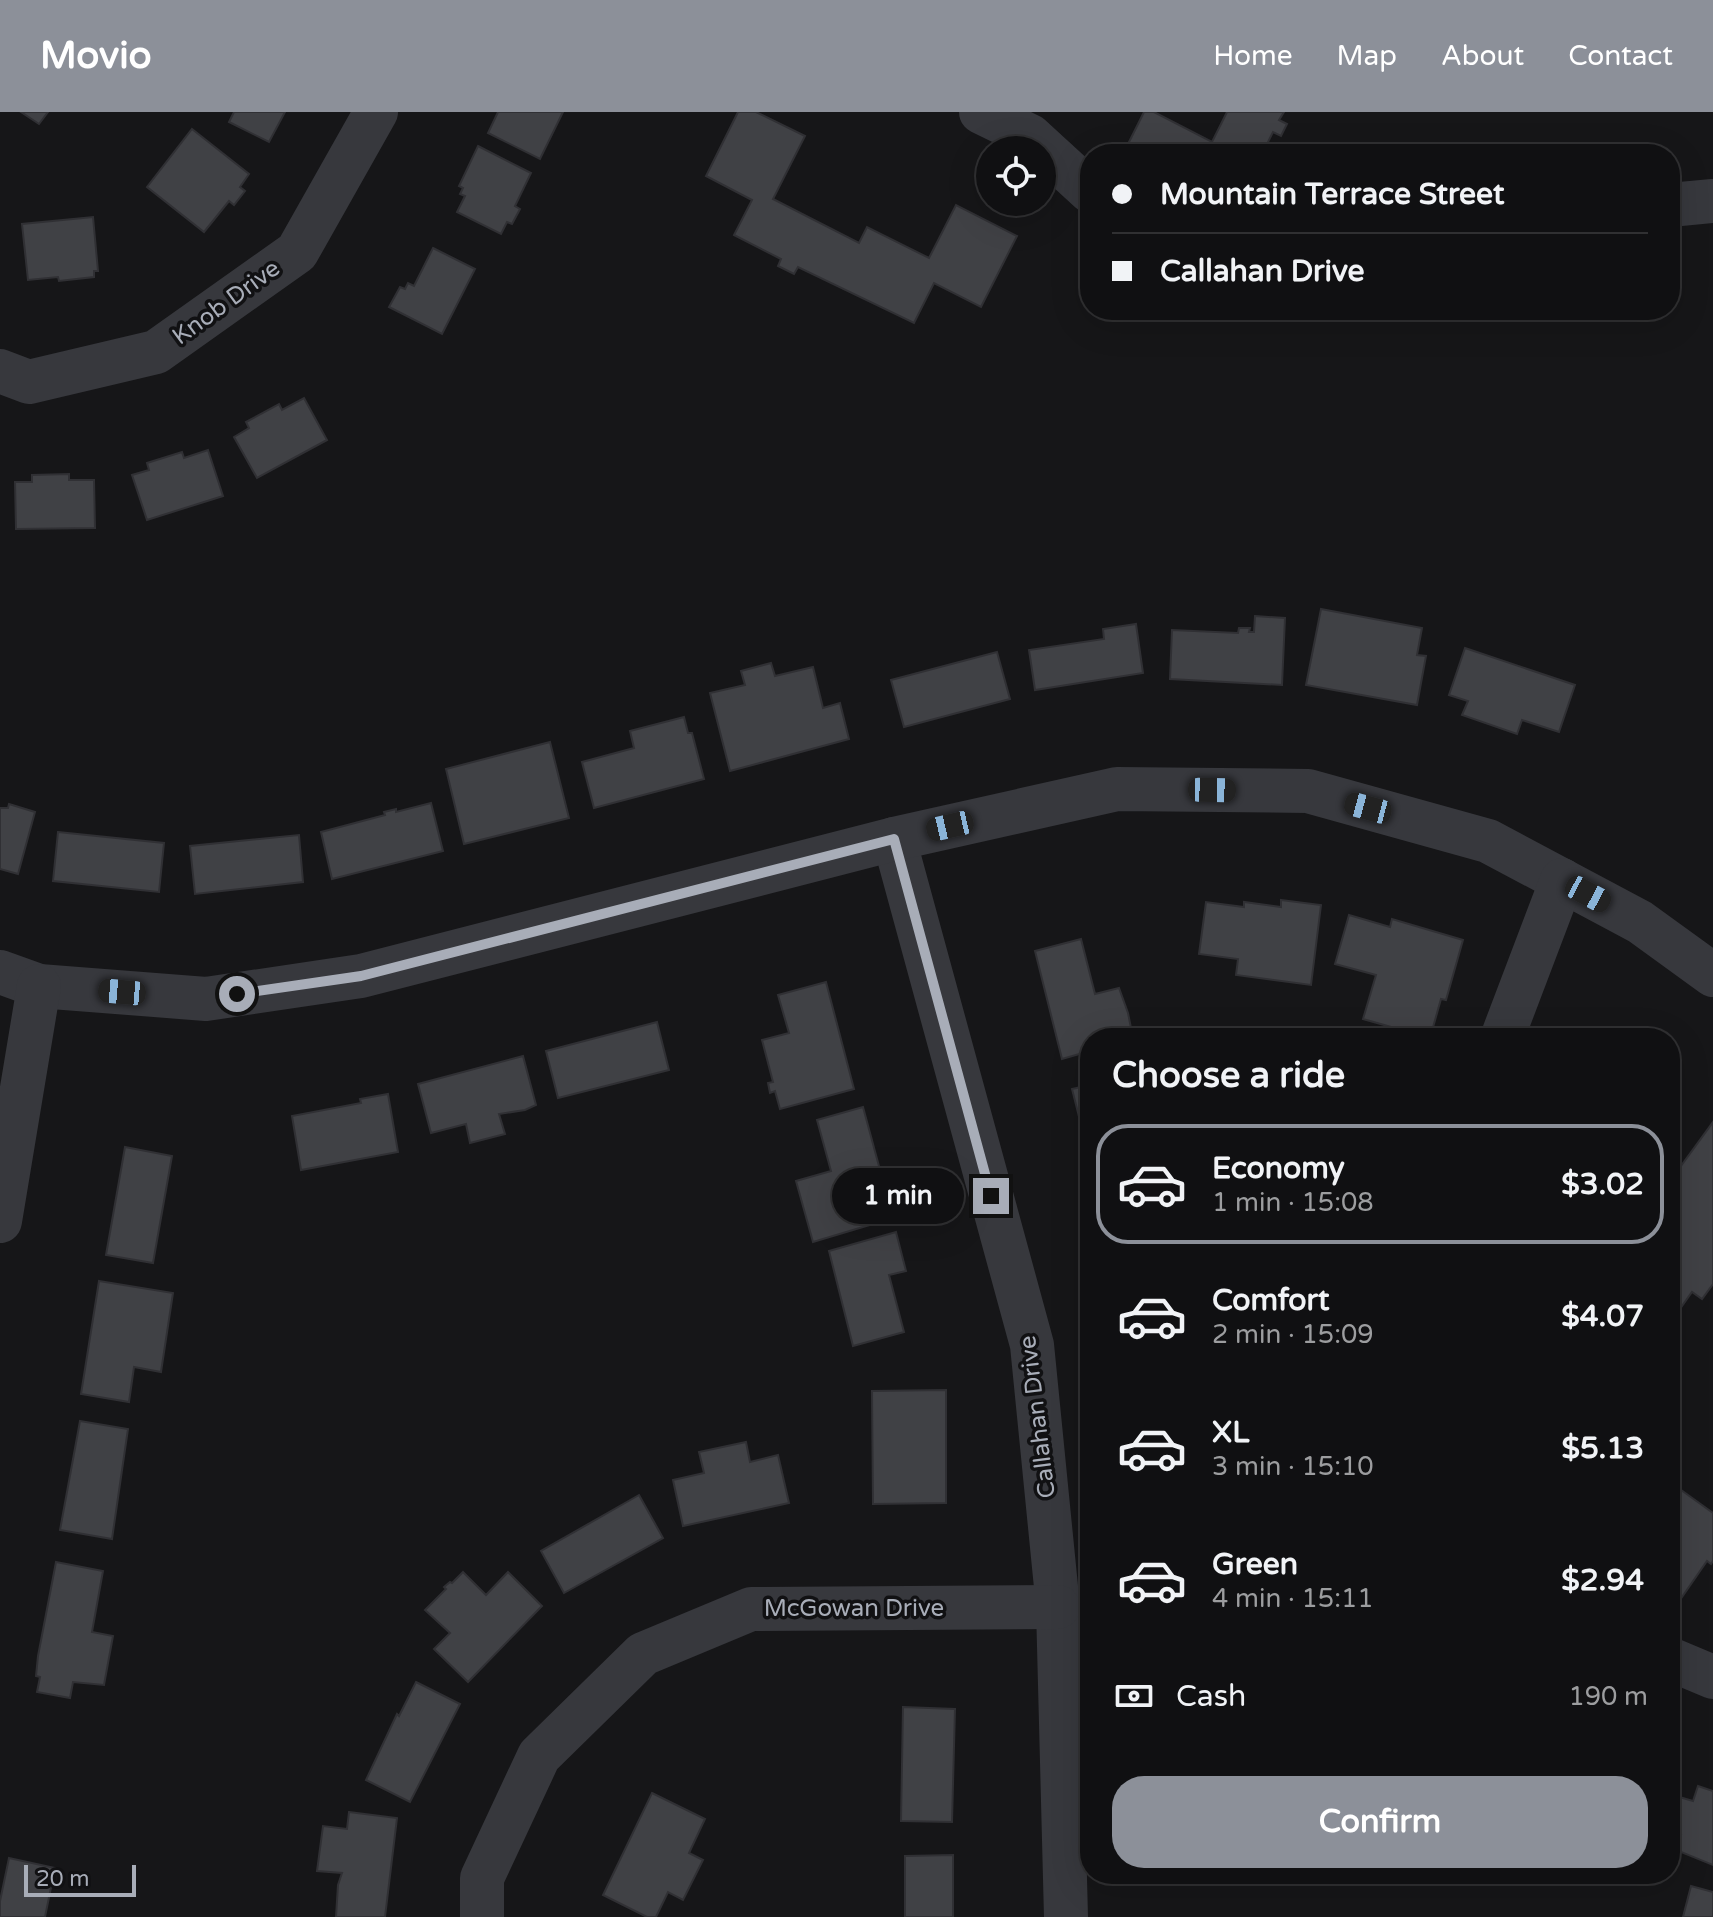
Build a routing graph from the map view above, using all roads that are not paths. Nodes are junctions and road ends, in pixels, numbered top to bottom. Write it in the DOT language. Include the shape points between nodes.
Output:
graph roads {
  1 [pos="376,112"];
  2 [pos="981,112"];
  3 [pos="1031,124"];
  4 [pos="1080,180"];
  5 [pos="1713,201"];
  6 [pos="1680,204"];
  7 [pos="0,371"];
  8 [pos="894,839"];
  9 [pos="1562,880"];
  10 [pos="1713,975"];
  11 [pos="19,979"];
  12 [pos="1506,1028"];
  13 [pos="0,1221"];
  14 [pos="1058,1607"];
  15 [pos="1680,1663"];
  16 [pos="1713,1677"];
  17 [pos="482,1917"];
  18 [pos="1066,1917"];
  1 -- 7 [label="street, Knob Drive" via="297,252 156,352 29,382"];
  2 -- 3 [label="street"];
  3 -- 4 [label="street"];
  5 -- 6 [label="street"];
  8 -- 9 [label="street" via="1117,789 1308,791 1488,841"];
  8 -- 11 [label="street" via="361,976 206,999"];
  8 -- 14 [label="street, Callahan Drive" via="1032,1345"];
  9 -- 10 [label="street" via="1640,922"];
  9 -- 12 [label="street"];
  11 -- 13 [label="street"];
  14 -- 17 [label="street, McGowan Drive" via="751,1609 643,1654 539,1756 482,1878"];
  14 -- 18 [label="street, Callahan Drive"];
  15 -- 16 [label="street"];
}
